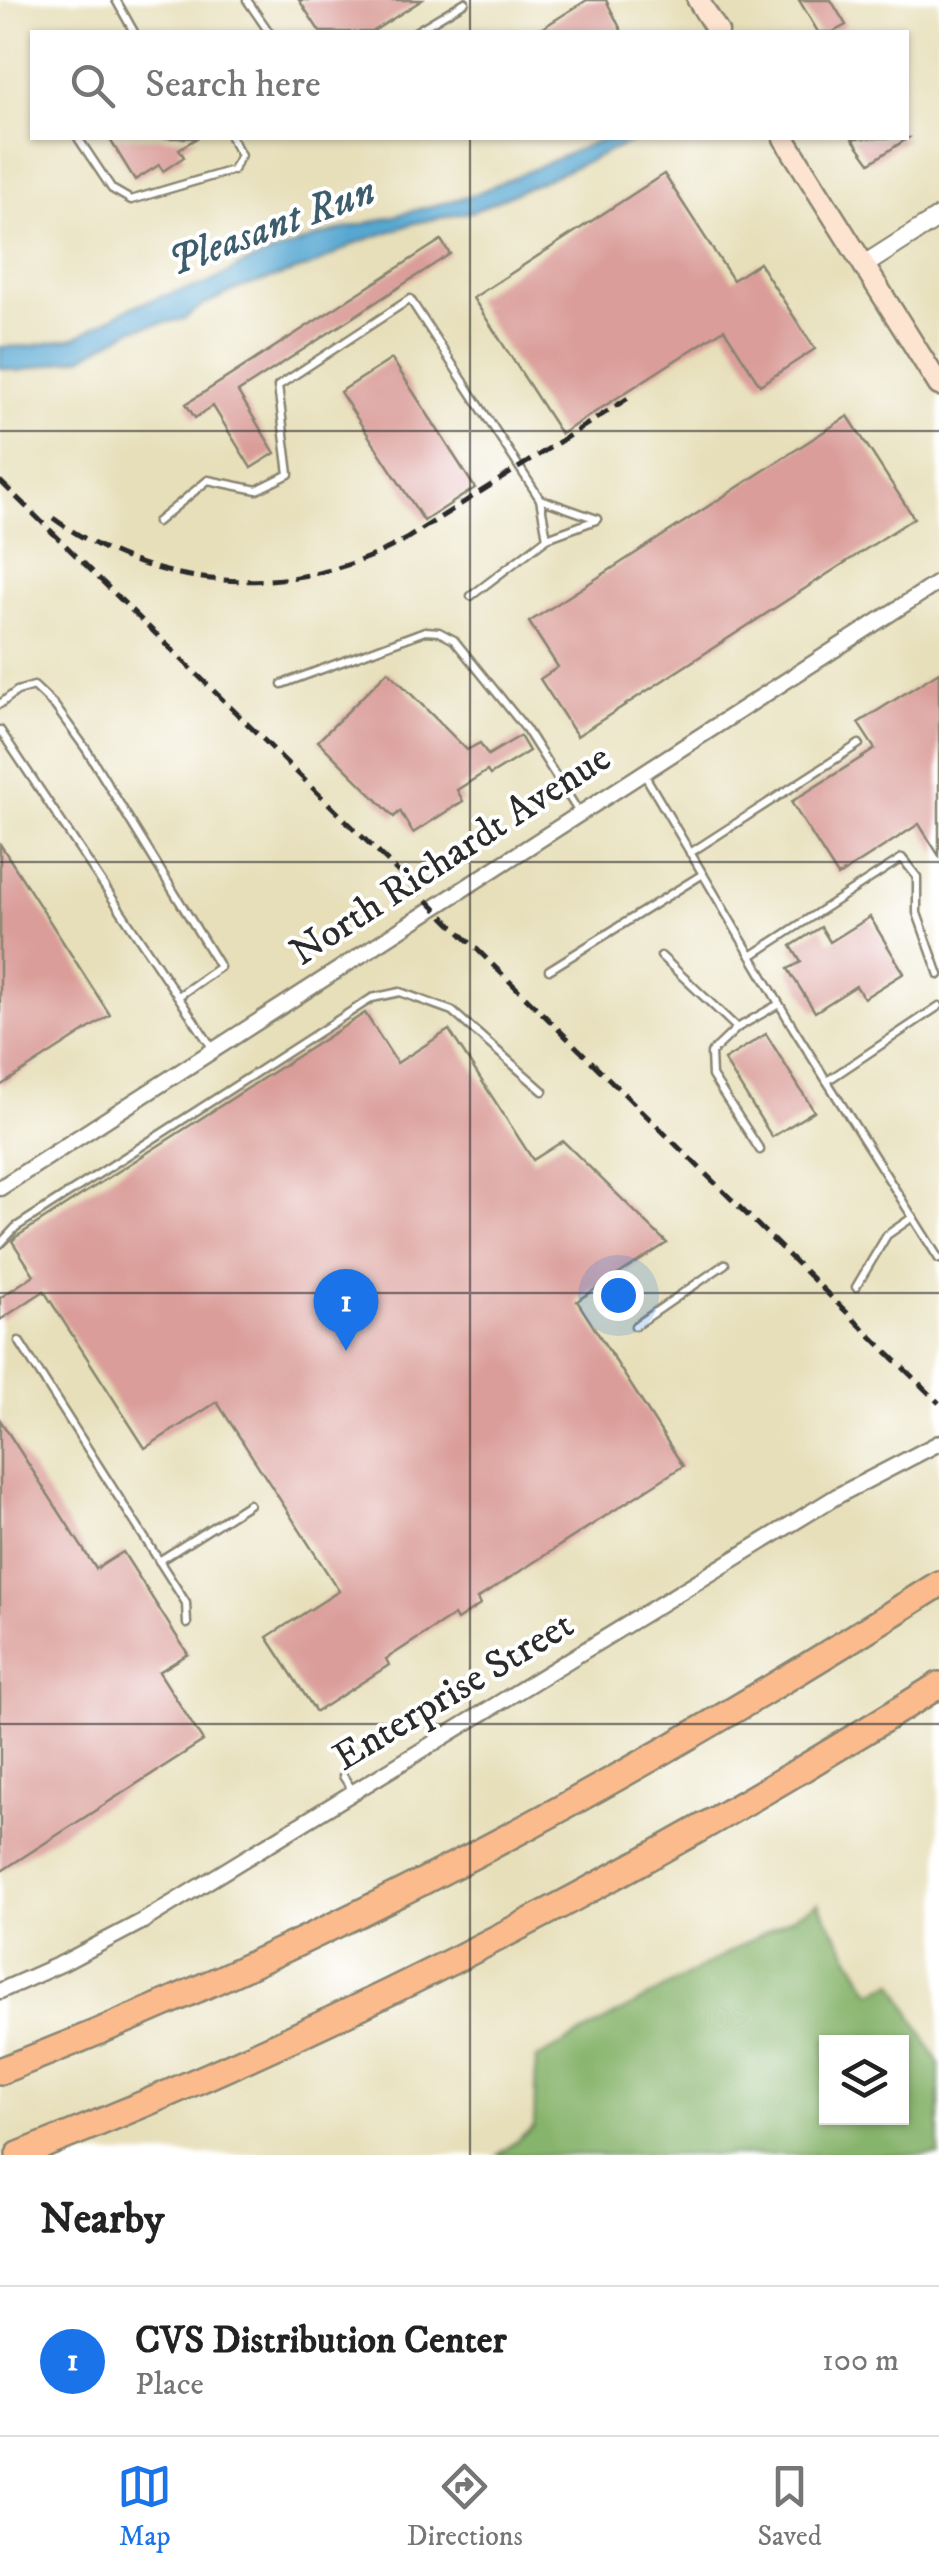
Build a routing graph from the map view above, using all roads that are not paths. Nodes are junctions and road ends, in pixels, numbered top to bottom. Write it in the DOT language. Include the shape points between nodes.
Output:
graph roads {
  1 [pos="116,0"];
  2 [pos="247,0"];
  3 [pos="698,0"];
  4 [pos="465,2"];
  5 [pos="133,30"];
  6 [pos="268,30"];
  7 [pos="418,30"];
  8 [pos="717,30"];
  9 [pos="79,140"];
  10 [pos="232,140"];
  11 [pos="785,140"];
  12 [pos="939,217"];
  13 [pos="864,265"];
  14 [pos="939,385"];
  15 [pos="540,499"];
  16 [pos="156,522"];
  17 [pos="547,538"];
  18 [pos="939,582"];
  19 [pos="471,596"];
  20 [pos="282,684"];
  21 [pos="0,704"];
  22 [pos="0,730"];
  23 [pos="859,744"];
  24 [pos="644,773"];
  25 [pos="580,814"];
  26 [pos="690,853"];
  27 [pos="703,874"];
  28 [pos="661,956"];
  29 [pos="751,956"];
  30 [pos="548,970"];
  31 [pos="939,974"];
  32 [pos="180,995"];
  33 [pos="779,1004"];
  34 [pos="939,1006"];
  35 [pos="737,1028"];
  36 [pos="214,1050"];
  37 [pos="827,1081"];
  38 [pos="544,1091"];
  39 [pos="760,1150"];
  40 [pos="0,1188"];
  41 [pos="912,1217"];
  42 [pos="0,1244"];
  43 [pos="939,1259"];
  44 [pos="725,1264"];
  45 [pos="856,1287"];
  46 [pos="636,1326"];
  47 [pos="18,1341"];
  48 [pos="939,1443"];
  49 [pos="249,1504"];
  50 [pos="158,1561"];
  51 [pos="939,1584"];
  52 [pos="187,1624"];
  53 [pos="939,1685"];
  54 [pos="343,1776"];
  55 [pos="354,1792"];
  56 [pos="0,1991"];
  57 [pos="0,2071"];
  58 [pos="19,2155"];
  1 -- 5 [label="lane"];
  2 -- 6 [label="lane"];
  3 -- 8 [label="main road"];
  4 -- 7 [label="lane"];
  9 -- 10 [label="lane" via="112,189 132,200 233,170 241,155"];
  11 -- 13 [label="main road"];
  12 -- 13 [label="street"];
  13 -- 14 [label="main road"];
  15 -- 16 [label="lane" via="410,299 278,386 290,474 258,490 208,480"];
  15 -- 17 [label="lane"];
  15 -- 17 [label="lane" via="597,519"];
  17 -- 19 [label="lane"];
  18 -- 24 [label="street, North Richardt Avenue"];
  20 -- 25 [label="lane" via="425,631 440,632 454,640 526,729"];
  21 -- 32 [label="lane" via="34,686 55,706 220,967"];
  22 -- 32 [label="lane"];
  23 -- 26 [label="lane"];
  24 -- 25 [label="street, North Richardt Avenue"];
  24 -- 26 [label="lane"];
  25 -- 36 [label="street, North Richardt Avenue"];
  26 -- 27 [label="lane"];
  27 -- 29 [label="lane"];
  27 -- 30 [label="lane"];
  28 -- 35 [label="lane"];
  29 -- 31 [label="lane" via="902,858 917,876 917,913"];
  29 -- 33 [label="lane"];
  32 -- 36 [label="lane"];
  33 -- 35 [label="lane"];
  33 -- 37 [label="lane"];
  34 -- 37 [label="lane"];
  35 -- 39 [label="lane" via="711,1053 712,1076"];
  36 -- 40 [label="street, North Richardt Avenue"];
  37 -- 41 [label="lane"];
  38 -- 42 [label="lane" via="452,1011 400,992 372,998 16,1227"];
  41 -- 43 [label="lane"];
  41 -- 45 [label="lane" via="886,1235"];
  44 -- 46 [label="lane"];
  47 -- 50 [label="lane"];
  48 -- 55 [label="street, Enterprise Street" via="838,1496"];
  49 -- 50 [label="lane"];
  50 -- 52 [label="lane" via="186,1603"];
  51 -- 57 [label="highway" via="533,1825 223,1977"];
  53 -- 58 [label="highway" via="539,1918 275,2046"];
  54 -- 55 [label="lane"];
  55 -- 56 [label="street, Enterprise Street" via="143,1921"];
}
